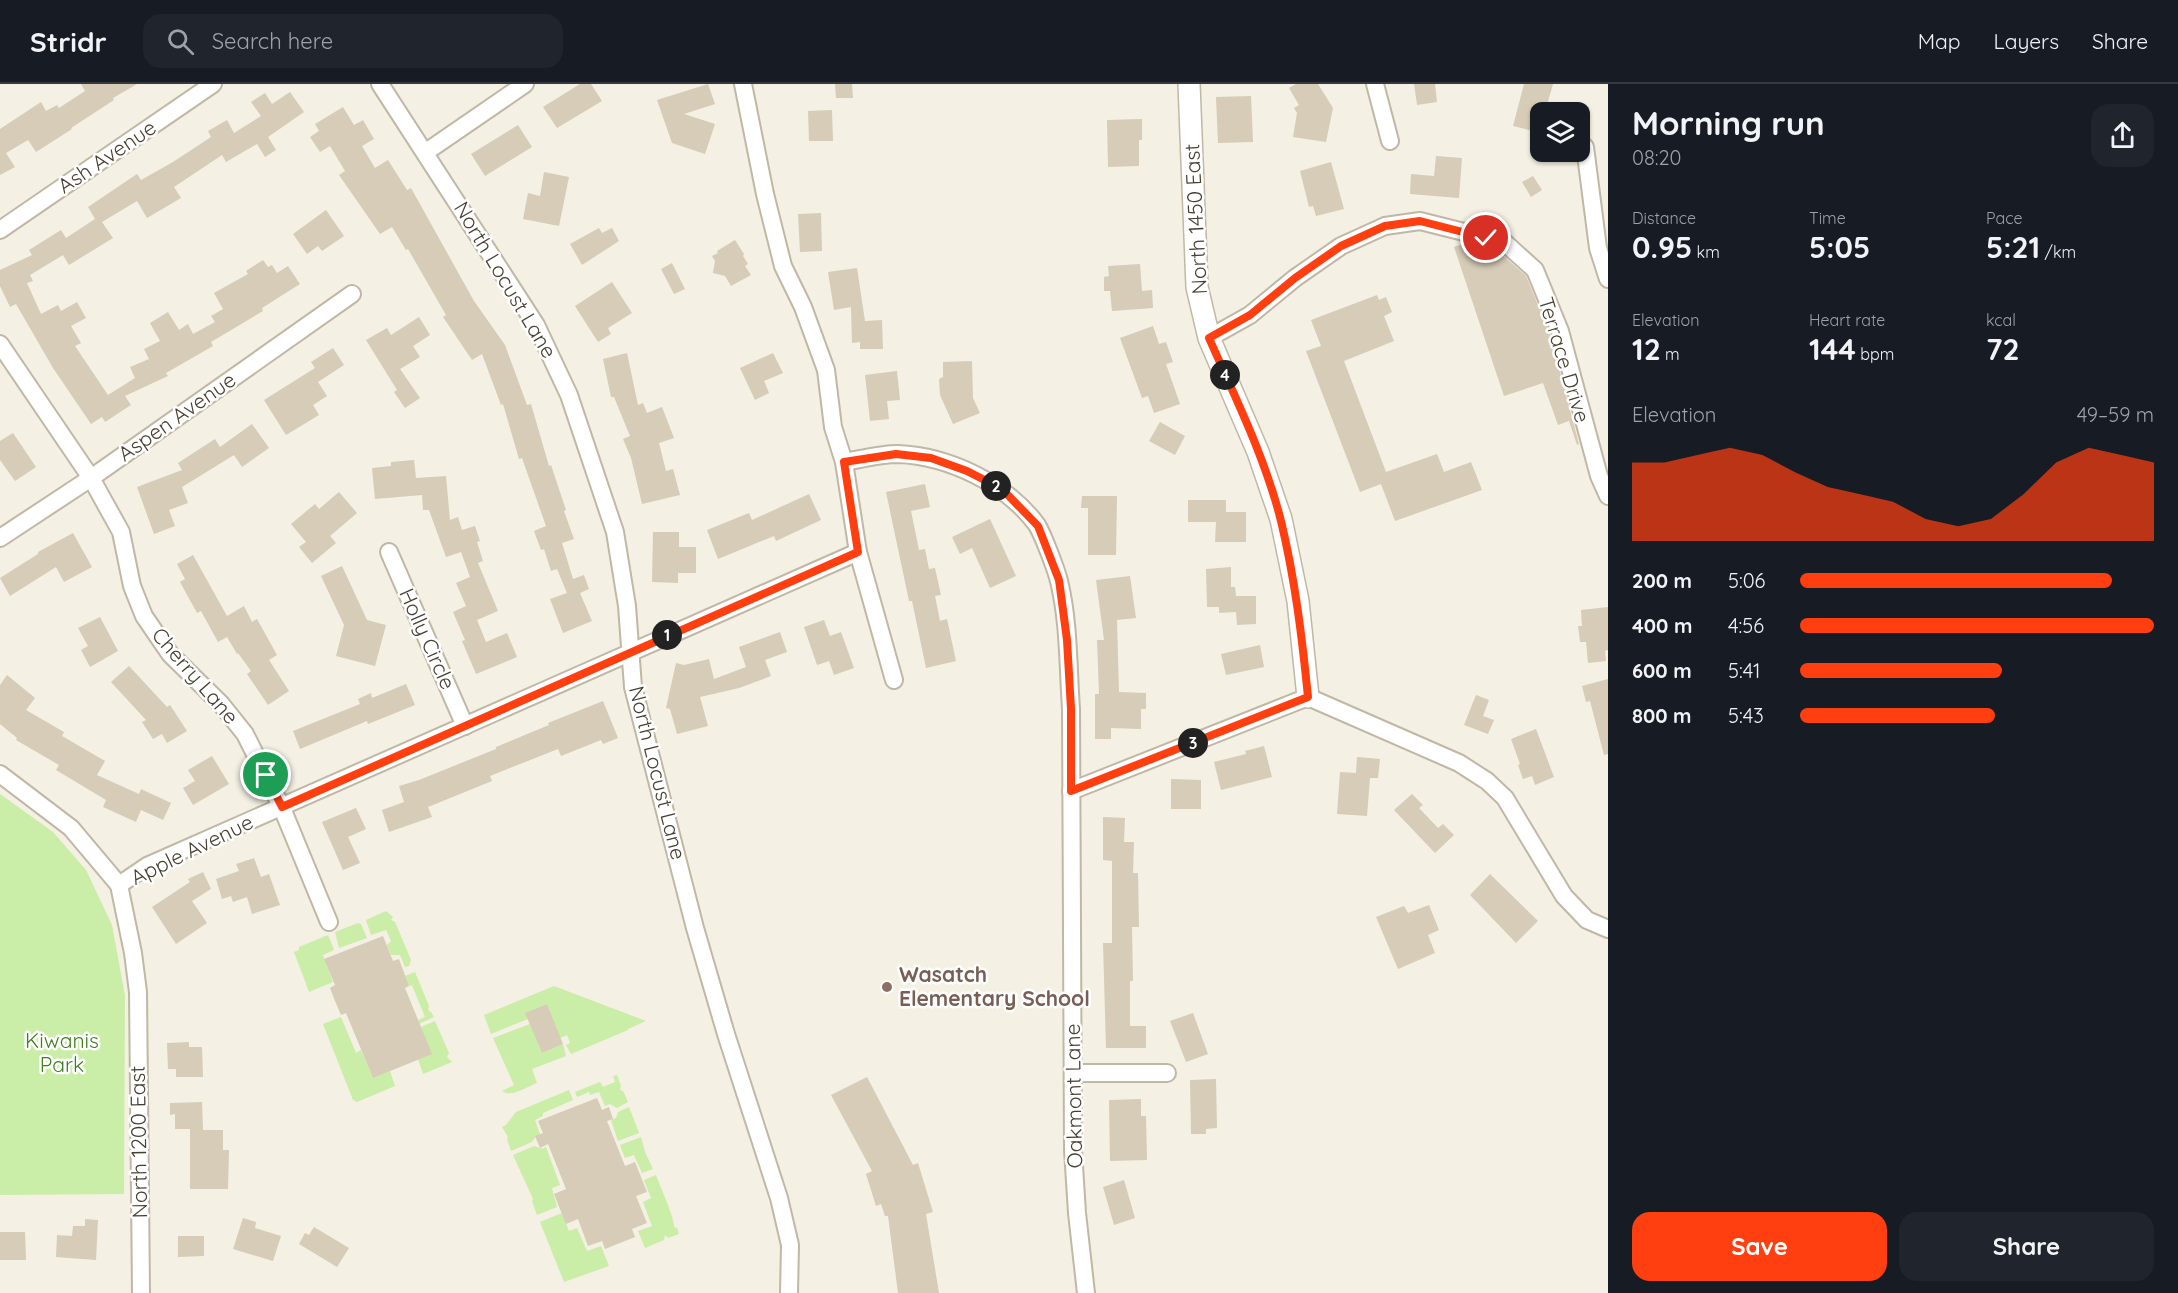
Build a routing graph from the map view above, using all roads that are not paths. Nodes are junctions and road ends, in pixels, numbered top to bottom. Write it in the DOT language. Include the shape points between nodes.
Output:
graph roads {
  1 [pos="213,84"];
  2 [pos="380,84"];
  3 [pos="525,84"];
  4 [pos="743,84"];
  5 [pos="1189,84"];
  6 [pos="1375,84"];
  7 [pos="1390,141"];
  8 [pos="426,152"];
  9 [pos="1587,162"];
  10 [pos="0,230"];
  11 [pos="1608,279"];
  12 [pos="352,294"];
  13 [pos="1209,338"];
  14 [pos="0,344"];
  15 [pos="844,462"];
  16 [pos="91,478"];
  17 [pos="1608,496"];
  18 [pos="0,538"];
  19 [pos="389,552"];
  20 [pos="858,552"];
  21 [pos="630,652"];
  22 [pos="894,680"];
  23 [pos="1308,697"];
  24 [pos="465,726"];
  25 [pos="0,774"];
  26 [pos="1071,791"];
  27 [pos="282,807"];
  28 [pos="119,885"];
  29 [pos="329,922"];
  30 [pos="1608,929"];
  31 [pos="1074,1073"];
  32 [pos="1167,1073"];
  33 [pos="141,1293"];
  34 [pos="789,1293"];
  35 [pos="1086,1293"];
  1 -- 10 [label="street, Ash Avenue"];
  2 -- 8 [label="street, North Locust Lane"];
  3 -- 8 [label="street"];
  4 -- 15 [label="street" via="783,266 826,370 833,427"];
  5 -- 13 [label="street, North 1450 East" via="1197,287"];
  6 -- 7 [label="street"];
  8 -- 21 [label="street, North Locust Lane" via="536,325 569,395 615,532"];
  9 -- 11 [label="street" via="1598,248"];
  12 -- 16 [label="street, Aspen Avenue"];
  13 -- 17 [label="street, Terrace Drive" via="1250,315 1341,246 1385,226 1420,221 1504,243 1534,270 1560,331 1599,476"];
  13 -- 23 [label="street, North 1450 East" via="1258,452 1281,519 1298,601"];
  14 -- 16 [label="street, Cherry Lane"];
  15 -- 20 [label="street"];
  15 -- 26 [label="street, Oakmont Lane" via="896,454 931,458 1002,489 1038,526 1059,580 1067,640"];
  16 -- 18 [label="street, Aspen Avenue"];
  16 -- 27 [label="street, Cherry Lane" via="121,532 132,586 144,616 170,654 221,704 245,734"];
  19 -- 24 [label="street, Holly Circle"];
  20 -- 21 [label="street, Apple Avenue"];
  20 -- 22 [label="street"];
  21 -- 24 [label="street, Apple Avenue"];
  21 -- 34 [label="street, North Locust Lane" via="633,687 695,928 779,1198 790,1245"];
  23 -- 26 [label="street"];
  23 -- 30 [label="street" via="1459,763 1487,781 1505,798 1564,896 1587,920"];
  24 -- 27 [label="street, Apple Avenue"];
  25 -- 28 [label="street" via="71,828"];
  26 -- 31 [label="street, Oakmont Lane"];
  27 -- 28 [label="street, Apple Avenue" via="147,866"];
  27 -- 29 [label="street, Cherry Lane"];
  28 -- 33 [label="street, North 1200 East" via="138,992"];
  31 -- 32 [label="street"];
  31 -- 35 [label="street, Oakmont Lane" via="1077,1213"];
}
